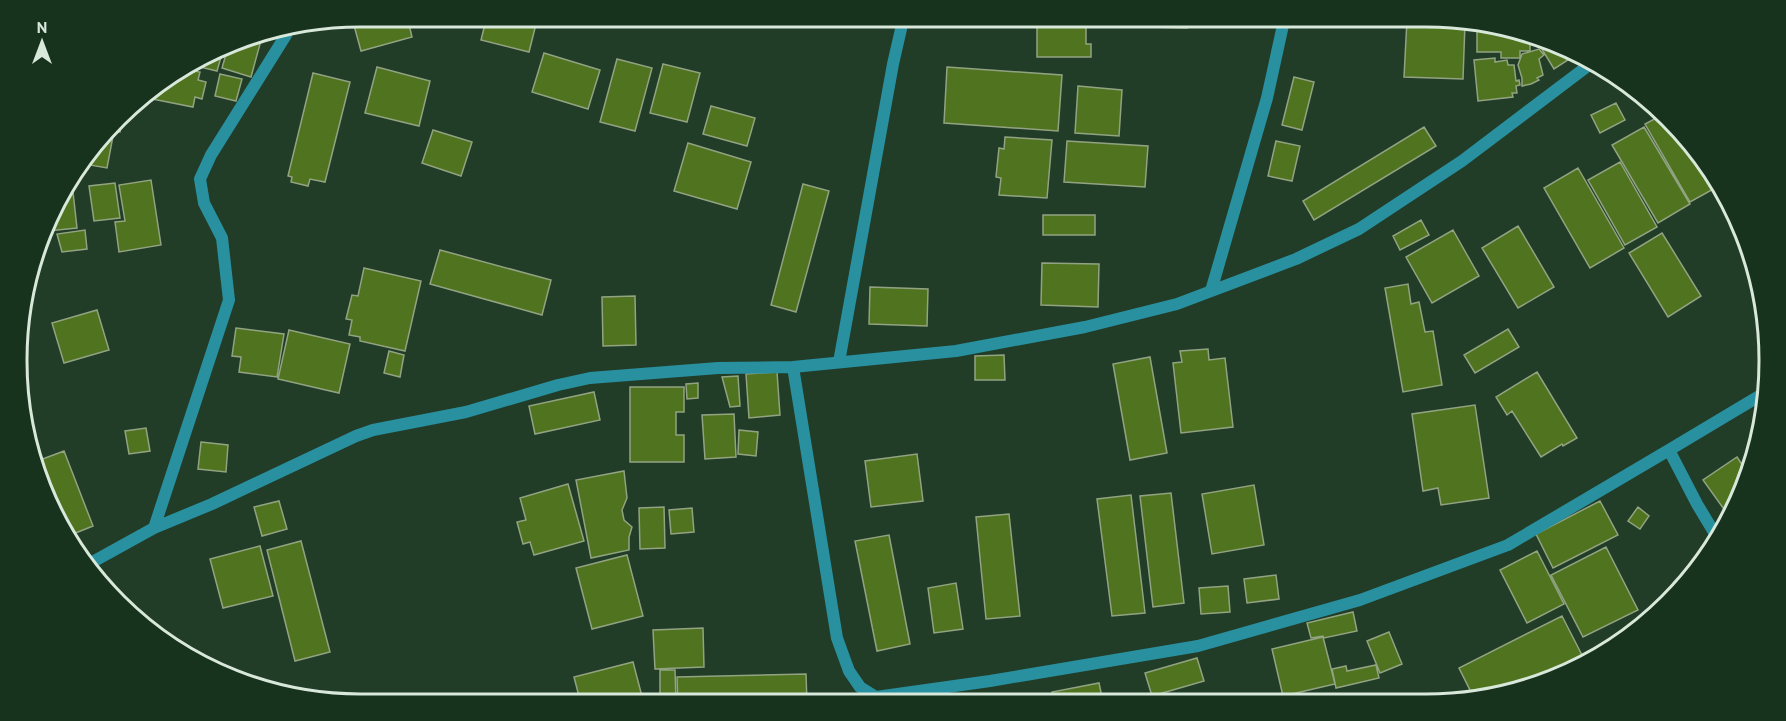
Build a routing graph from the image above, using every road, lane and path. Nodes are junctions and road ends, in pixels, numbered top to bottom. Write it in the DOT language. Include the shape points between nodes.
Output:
graph roads {
  1 [pos="901,27"];
  2 [pos="1282,27"];
  3 [pos="286,35"];
  4 [pos="1585,68"];
  5 [pos="1211,291"];
  6 [pos="839,362"];
  7 [pos="793,367"];
  8 [pos="1757,398"];
  9 [pos="1669,450"];
  10 [pos="154,528"];
  11 [pos="1712,530"];
  12 [pos="94,561"];
  13 [pos="871,694"];
  14 [pos="897,694"];
  1 -- 6 [label="street"];
  2 -- 5 [label="street" via="1267,98"];
  3 -- 10 [label="street" via="211,155 200,180 204,203 222,238 229,300"];
  4 -- 5 [label="street" via="1462,161 1359,229 1296,259"];
  5 -- 6 [label="street" via="1177,304 1085,327 956,351"];
  6 -- 7 [label="street"];
  7 -- 10 [label="street" via="718,368 590,378 466,412 373,430"];
  7 -- 13 [label="street" via="837,638 849,670 860,687"];
  8 -- 9 [label="street"];
  9 -- 11 [label="street"];
  9 -- 14 [label="street" via="1508,545 1359,600 1198,646"];
  10 -- 12 [label="street"];
}
